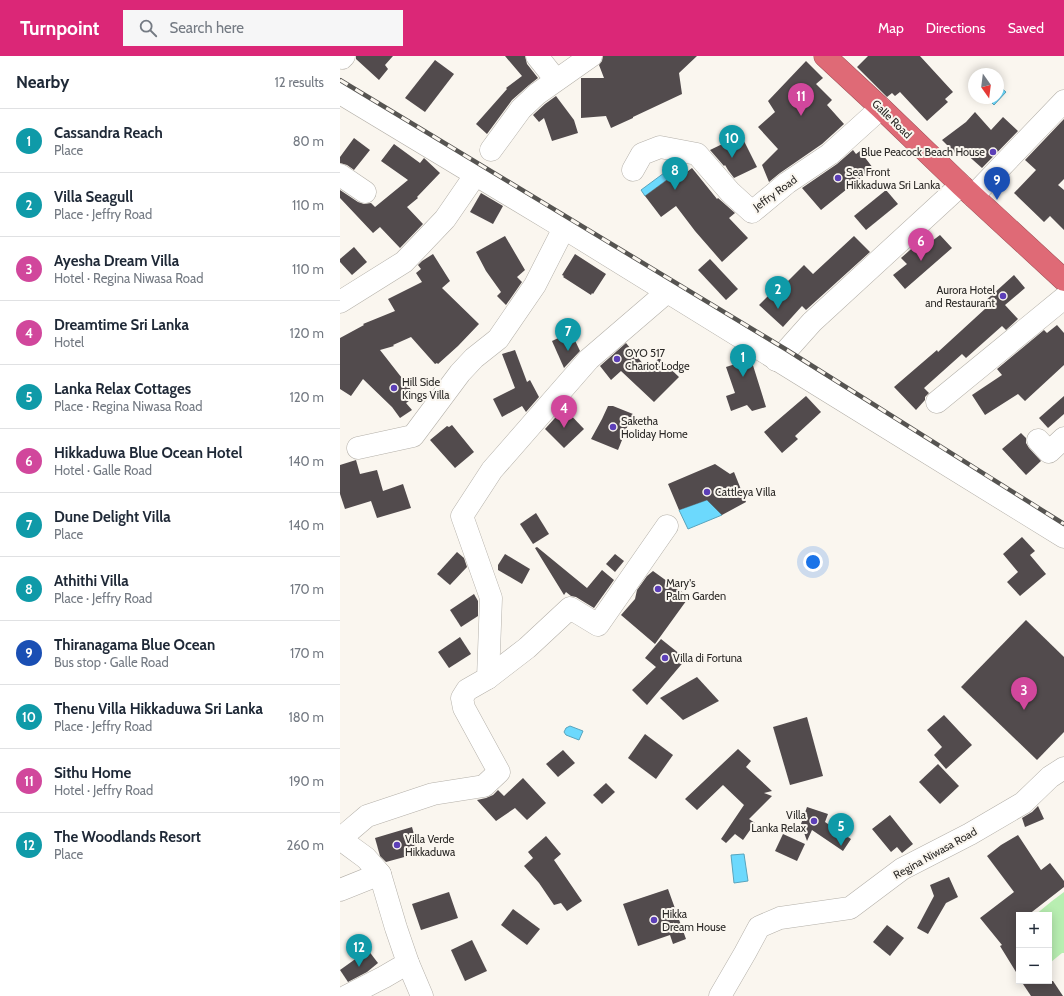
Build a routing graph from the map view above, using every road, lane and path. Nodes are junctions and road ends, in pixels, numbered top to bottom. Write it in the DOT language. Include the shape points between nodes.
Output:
graph roads {
  1 [pos="536,56"];
  2 [pos="590,56"];
  3 [pos="826,56"];
  4 [pos="556,80"];
  5 [pos="340,93"];
  6 [pos="1064,101"];
  7 [pos="881,108"];
  8 [pos="491,150"];
  9 [pos="633,170"];
  10 [pos="340,174"];
  11 [pos="476,174"];
  12 [pos="967,190"];
  13 [pos="365,192"];
  14 [pos="564,228"];
  15 [pos="1064,280"];
  16 [pos="667,292"];
  17 [pos="1064,298"];
  18 [pos="340,302"];
  19 [pos="776,360"];
  20 [pos="937,402"];
  21 [pos="1064,438"];
  22 [pos="1038,440"];
  23 [pos="358,448"];
  24 [pos="667,526"];
  25 [pos="1064,537"];
  26 [pos="488,678"];
  27 [pos="1064,768"];
  28 [pos="340,839"];
  29 [pos="380,874"];
  30 [pos="340,890"];
  31 [pos="408,963"];
  32 [pos="347,996"];
  33 [pos="422,996"];
  34 [pos="720,996"];
  1 -- 4 [label="street"];
  2 -- 4 [label="street"];
  3 -- 7 [label="highway, Galle Road"];
  4 -- 8 [label="street" via="521,109"];
  5 -- 11 [label="street"];
  6 -- 12 [label="street"];
  7 -- 9 [label="street, Jeffry Road" via="830,154 787,183 752,212 730,192 697,154 660,147 642,154"];
  7 -- 12 [label="highway, Galle Road"];
  10 -- 13 [label="street"];
  11 -- 14 [label="street"];
  11 -- 18 [label="street" via="445,219 404,262"];
  12 -- 15 [label="highway, Galle Road"];
  12 -- 19 [label="street" via="812,322"];
  14 -- 16 [label="street"];
  14 -- 23 [label="street" via="534,284 498,339 460,373 413,436"];
  16 -- 19 [label="street"];
  16 -- 26 [label="street" via="589,359 492,470 462,516 491,598"];
  17 -- 20 [label="street"];
  19 -- 25 [label="street"];
  21 -- 22 [label="street" via="1049,452"];
  24 -- 26 [label="street" via="598,625 570,608 527,648"];
  26 -- 28 [label="street" via="467,690 462,698 464,708 499,772 484,786 433,794 367,816"];
  27 -- 34 [label="street, Regina Niwasa Road" via="1050,777 1023,803 902,869 850,908 780,918 759,927"];
  28 -- 29 [label="street" via="366,858"];
  29 -- 30 [label="street"];
  29 -- 31 [label="street"];
  31 -- 32 [label="street"];
  31 -- 33 [label="street"];
}
